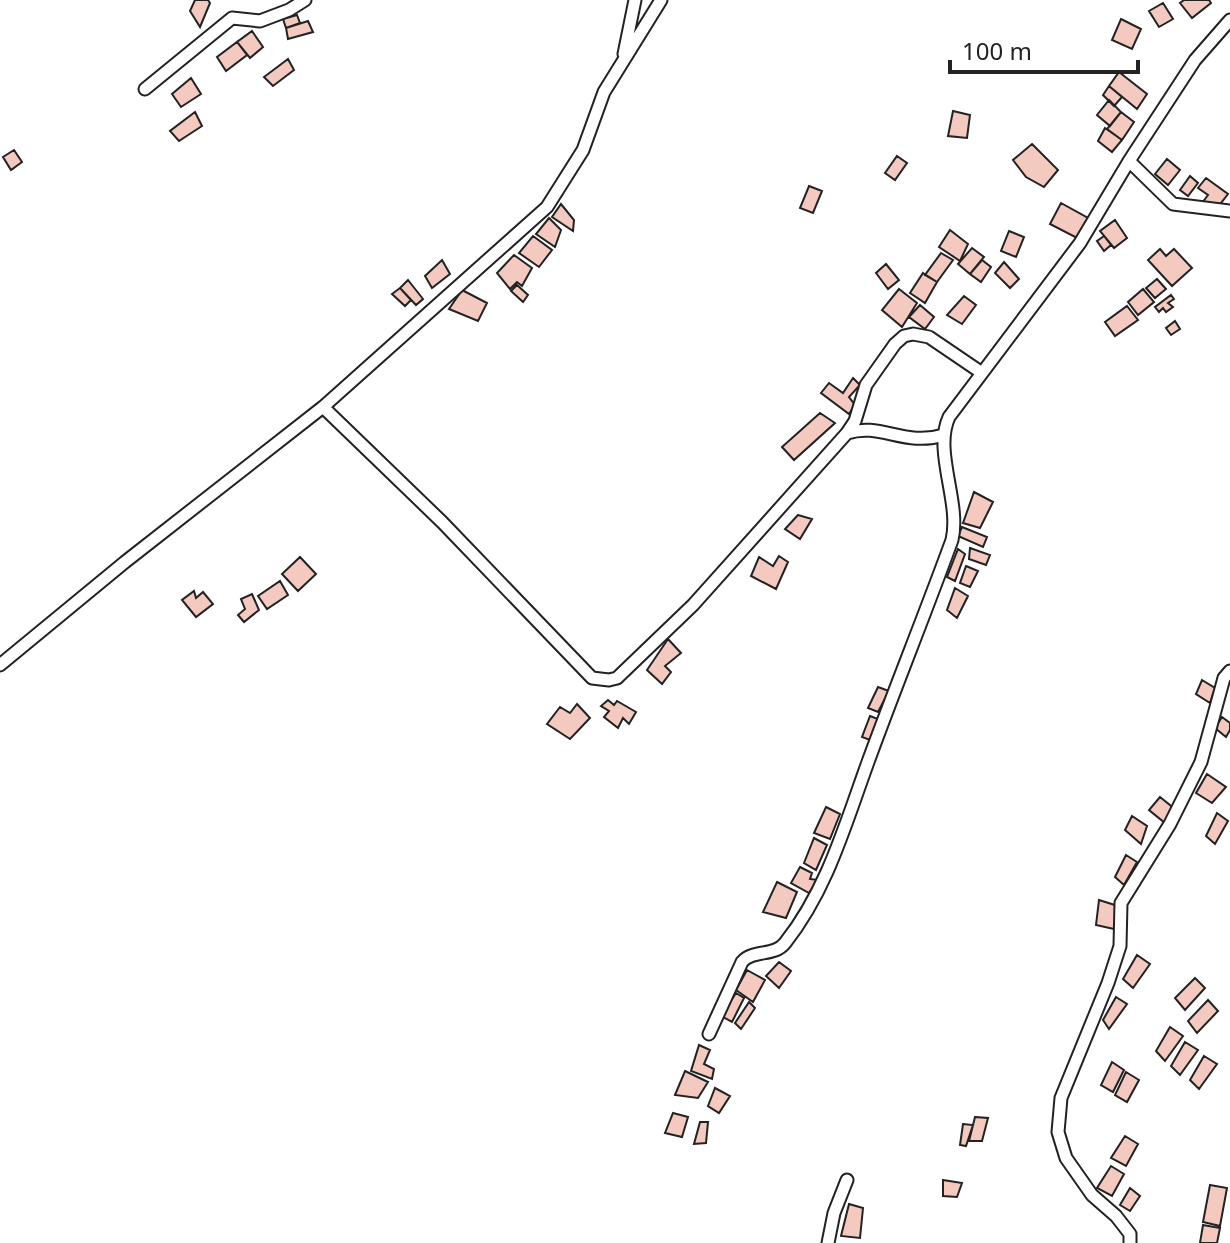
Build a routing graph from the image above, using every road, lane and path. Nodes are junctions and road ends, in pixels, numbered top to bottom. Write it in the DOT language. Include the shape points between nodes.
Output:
graph roads {
  1 [pos="305,0"];
  2 [pos="635,0"];
  3 [pos="661,0"];
  4 [pos="1230,20"];
  5 [pos="621,66"];
  6 [pos="145,89"];
  7 [pos="1129,161"];
  8 [pos="1230,211"];
  9 [pos="982,373"];
  10 [pos="323,407"];
  11 [pos="847,433"];
  12 [pos="944,435"];
  13 [pos="2,660"];
  14 [pos="1230,671"];
  15 [pos="709,1034"];
  16 [pos="847,1180"];
  17 [pos="828,1243"];
  18 [pos="1130,1243"];
  1 -- 6 [label="street" via="260,21 232,18"];
  2 -- 5 [label="street"];
  3 -- 5 [label="street"];
  4 -- 7 [label="street" via="1195,60"];
  5 -- 10 [label="street" via="604,92 583,150 547,207"];
  7 -- 8 [label="street" via="1173,204"];
  7 -- 9 [label="street" via="1080,243"];
  9 -- 11 [label="street" via="929,337 904,336 866,385"];
  9 -- 12 [label="street" via="949,417"];
  10 -- 11 [label="street" via="592,678 600,680 617,678 693,605"];
  10 -- 13 [label="street"];
  11 -- 12 [label="street" via="862,428 920,441"];
  12 -- 15 [label="street" via="952,540 840,842 809,909 783,946 742,962"];
  14 -- 18 [label="street" via="1201,762 1121,903 1120,946 1061,1098 1058,1132 1066,1158 1130,1234"];
  16 -- 17 [label="street"];
}
